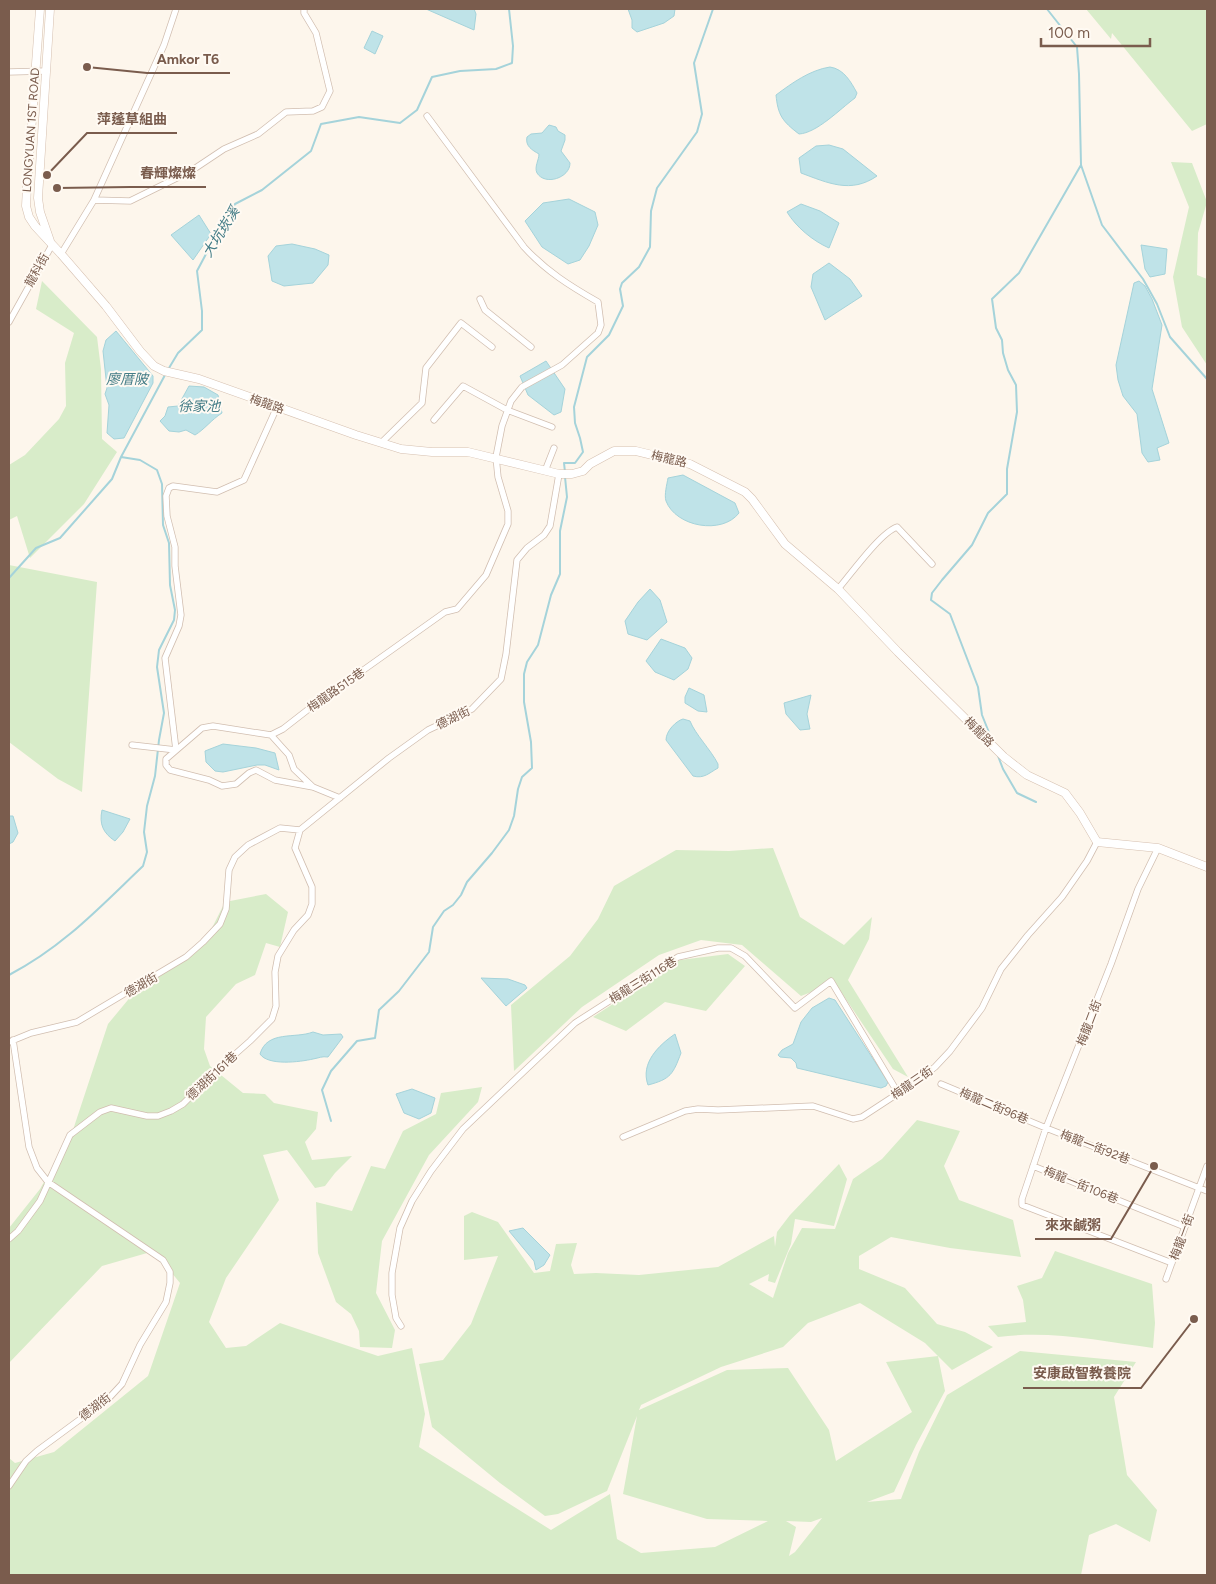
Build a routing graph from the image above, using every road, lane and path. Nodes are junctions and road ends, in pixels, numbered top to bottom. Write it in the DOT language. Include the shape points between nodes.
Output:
graph roads {
  1 [pos="40,9"];
  2 [pos="50,9"];
  3 [pos="176,9"];
  4 [pos="304,9"];
  5 [pos="35,70"];
  6 [pos="46,71"];
  7 [pos="9,72"];
  8 [pos="427,116"];
  9 [pos="94,200"];
  10 [pos="52,245"];
  11 [pos="61,254"];
  12 [pos="480,299"];
  13 [pos="10,318"];
  14 [pos="492,347"];
  15 [pos="531,347"];
  16 [pos="277,407"];
  17 [pos="507,410"];
  18 [pos="434,420"];
  19 [pos="552,427"];
  20 [pos="381,443"];
  21 [pos="554,448"];
  22 [pos="496,457"];
  23 [pos="545,470"];
  24 [pos="559,474"];
  25 [pos="932,564"];
  26 [pos="838,589"];
  27 [pos="271,735"];
  28 [pos="132,745"];
  29 [pos="176,750"];
  30 [pos="313,787"];
  31 [pos="340,798"];
  32 [pos="300,830"];
  33 [pos="1097,842"];
  34 [pos="1158,848"];
  35 [pos="1207,867"];
  36 [pos="11,1041"];
  37 [pos="941,1084"];
  38 [pos="898,1094"];
  39 [pos="1046,1128"];
  40 [pos="623,1137"];
  41 [pos="1034,1166"];
  42 [pos="1207,1166"];
  43 [pos="48,1182"];
  44 [pos="1199,1188"];
  45 [pos="1207,1191"];
  46 [pos="1185,1227"];
  47 [pos="9,1239"];
  48 [pos="1172,1263"];
  49 [pos="1166,1279"];
  50 [pos="402,1326"];
  51 [pos="9,1486"];
  1 -- 5 [label="street, LONGYUAN 1ST ROAD"];
  2 -- 6 [label="street, LONGYUAN 1ST ROAD"];
  3 -- 9 [label="street" via="164,45"];
  4 -- 9 [label="street" via="316,34 330,91 322,107 313,111 286,112 258,134 130,201"];
  5 -- 6 [label="street"];
  5 -- 7 [label="street"];
  5 -- 10 [label="street, LONGYUAN 1ST ROAD" via="26,206 35,226"];
  6 -- 10 [label="street, LONGYUAN 1ST ROAD" via="38,198"];
  8 -- 17 [label="street, 梅龍路515巷" via="524,247 540,264 598,302 601,325 598,333 562,365 522,387 510,400"];
  9 -- 11 [label="street"];
  10 -- 11 [label="street, 梅龍路"];
  10 -- 13 [label="street, 龍科街"];
  11 -- 16 [label="street, 梅龍路" via="154,366"];
  12 -- 15 [label="street" via="485,310"];
  14 -- 20 [label="street" via="461,323 426,368 422,403"];
  16 -- 20 [label="street, 梅龍路"];
  16 -- 29 [label="street" via="244,480 217,492 173,486 166,496 175,547 181,615 165,658"];
  17 -- 18 [label="street" via="462,386"];
  17 -- 19 [label="street"];
  17 -- 22 [label="street, 梅龍路515巷"];
  20 -- 22 [label="street, 梅龍路" via="401,449 468,452"];
  21 -- 23 [label="street"];
  22 -- 23 [label="street, 梅龍路"];
  22 -- 27 [label="street, 梅龍路515巷" via="508,524 486,575 457,609 445,612"];
  23 -- 24 [label="street, 梅龍路"];
  24 -- 26 [label="street, 梅龍路" via="584,470 614,451 623,450 690,464 745,492 785,544"];
  24 -- 31 [label="street, 德湖街" via="550,526 517,560 501,679 472,709 428,730"];
  25 -- 26 [label="street" via="896,527 878,542"];
  26 -- 33 [label="street, 梅龍路" via="1002,755 1027,775 1065,793"];
  27 -- 29 [label="street" via="213,726 202,728"];
  27 -- 30 [label="street" via="289,755 294,769"];
  28 -- 29 [label="street"];
  29 -- 30 [label="street" via="166,759 170,770 222,786 236,784 256,770 275,780"];
  30 -- 31 [label="street"];
  31 -- 32 [label="street, 德湖街"];
  32 -- 36 [label="street, 德湖街" via="280,828 248,845 235,857 229,870 226,909 220,924 186,957 78,1022"];
  32 -- 43 [label="street, 德湖街161巷" via="295,848 312,887 312,904 308,915 278,956 276,1006 272,1018 171,1112 158,1116 111,1108 100,1112 70,1135"];
  33 -- 34 [label="street"];
  33 -- 38 [label="street, 梅龍三街" via="1062,896 1001,969 982,1008 950,1051"];
  34 -- 35 [label="street"];
  34 -- 39 [label="street, 梅龍二街" via="1138,889"];
  36 -- 43 [label="street, 德湖街" via="29,1147 37,1168"];
  37 -- 39 [label="street, 梅龍二街96巷"];
  38 -- 40 [label="street, 梅龍三街" via="862,1117 853,1119 813,1106 698,1109 685,1111"];
  38 -- 50 [label="street, 梅龍三街116巷" via="831,981 795,1008 745,956 731,948 678,957 575,1023 463,1129 432,1168 400,1228 392,1273 392,1295 396,1318"];
  39 -- 41 [label="street, 梅龍二街"];
  39 -- 44 [label="street, 梅龍一街92巷"];
  41 -- 46 [label="street, 梅龍一街106巷"];
  41 -- 48 [label="street, 梅龍二街" via="1022,1205"];
  42 -- 44 [label="street, 梅龍一街"];
  43 -- 47 [label="street, 德湖街161巷" via="40,1201"];
  43 -- 51 [label="street, 德湖街" via="163,1260 170,1272 170,1283 166,1302 140,1345 122,1384 109,1398 37,1451"];
  44 -- 45 [label="street, 梅龍一街92巷"];
  44 -- 46 [label="street, 梅龍一街"];
  46 -- 48 [label="street, 梅龍一街"];
  48 -- 49 [label="street, 梅龍一街"];
}
